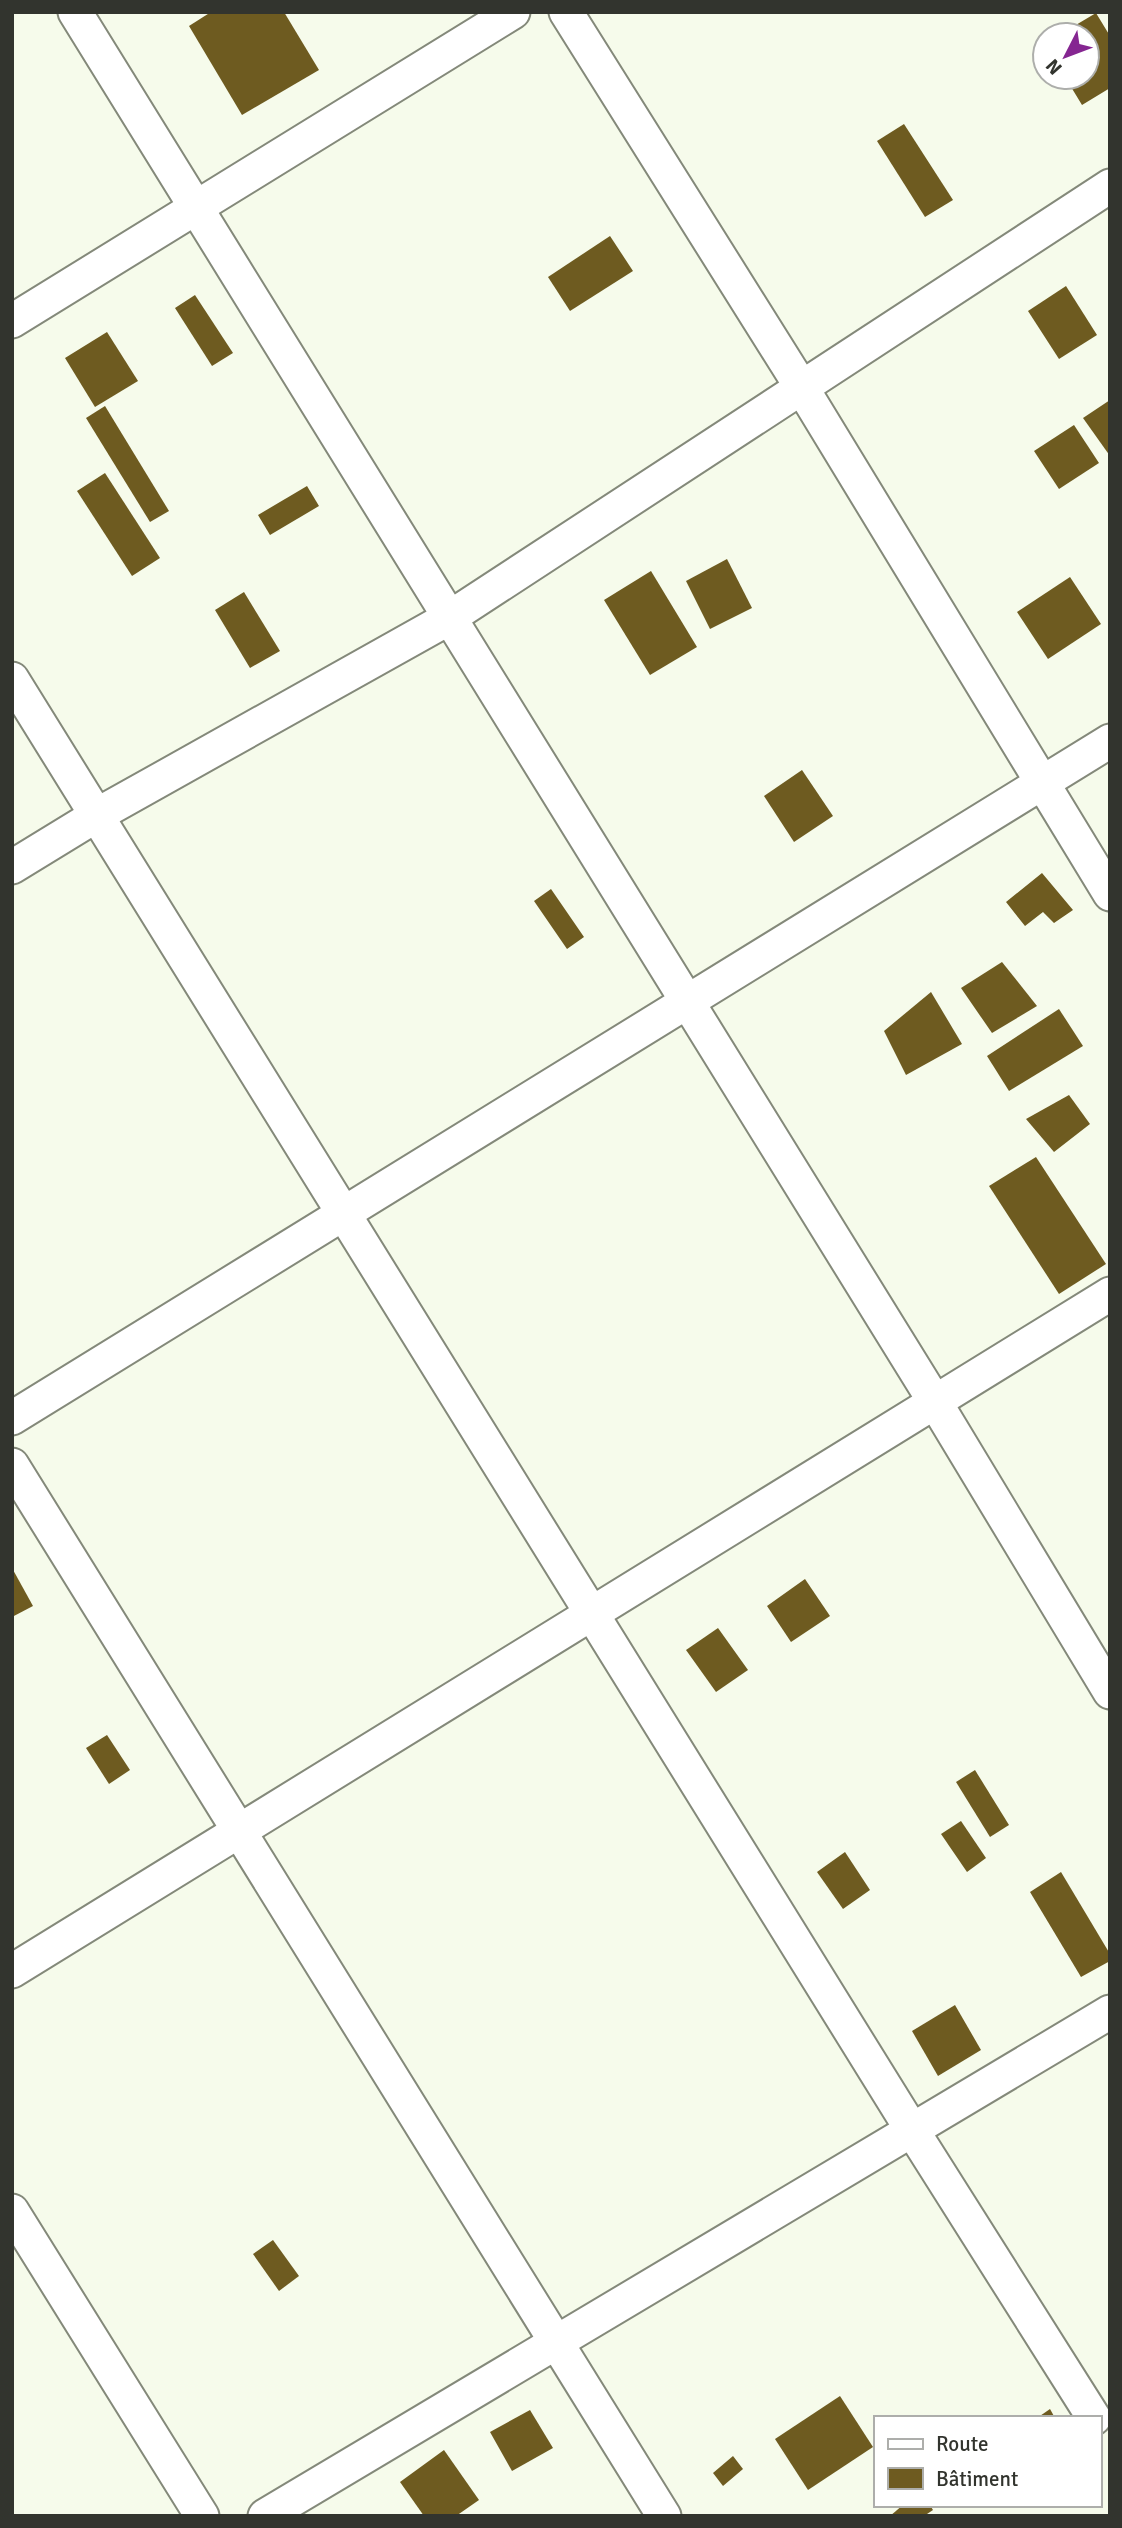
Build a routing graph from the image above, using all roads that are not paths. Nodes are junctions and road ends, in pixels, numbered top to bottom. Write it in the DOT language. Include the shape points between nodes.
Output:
graph roads {
  1 [pos="75,12"];
  2 [pos="513,12"];
  3 [pos="566,12"];
  4 [pos="1110,186"];
  5 [pos="197,207"];
  6 [pos="12,321"];
  7 [pos="802,388"];
  8 [pos="449,618"];
  9 [pos="12,679"];
  10 [pos="1110,741"];
  11 [pos="1041,783"];
  12 [pos="97,815"];
  13 [pos="12,867"];
  14 [pos="1110,894"];
  15 [pos="687,1002"];
  16 [pos="344,1213"];
  17 [pos="1110,1294"];
  18 [pos="935,1402"];
  19 [pos="12,1418"];
  20 [pos="12,1465"];
  21 [pos="592,1613"];
  22 [pos="1110,1692"];
  23 [pos="240,1831"];
  24 [pos="12,1971"];
  25 [pos="1110,2012"];
  26 [pos="912,2130"];
  27 [pos="12,2211"];
  28 [pos="556,2342"];
  29 [pos="1093,2416"];
  30 [pos="202,2516"];
  31 [pos="265,2516"];
  32 [pos="664,2516"];
  1 -- 5 [label="street"];
  2 -- 5 [label="street"];
  3 -- 7 [label="street"];
  4 -- 7 [label="street"];
  5 -- 6 [label="street"];
  5 -- 8 [label="street"];
  7 -- 8 [label="street"];
  7 -- 11 [label="street"];
  8 -- 12 [label="street"];
  8 -- 15 [label="street"];
  9 -- 12 [label="street"];
  10 -- 11 [label="street"];
  11 -- 14 [label="street"];
  11 -- 15 [label="street"];
  12 -- 13 [label="street"];
  12 -- 16 [label="street"];
  15 -- 16 [label="street"];
  15 -- 18 [label="street"];
  16 -- 19 [label="street"];
  16 -- 21 [label="street"];
  17 -- 18 [label="street"];
  18 -- 21 [label="street"];
  18 -- 22 [label="street"];
  20 -- 23 [label="street"];
  21 -- 23 [label="street"];
  21 -- 26 [label="street"];
  23 -- 24 [label="street"];
  23 -- 28 [label="street"];
  25 -- 26 [label="street"];
  26 -- 28 [label="street"];
  26 -- 29 [label="street"];
  27 -- 30 [label="street"];
  28 -- 31 [label="street"];
  28 -- 32 [label="street"];
}
